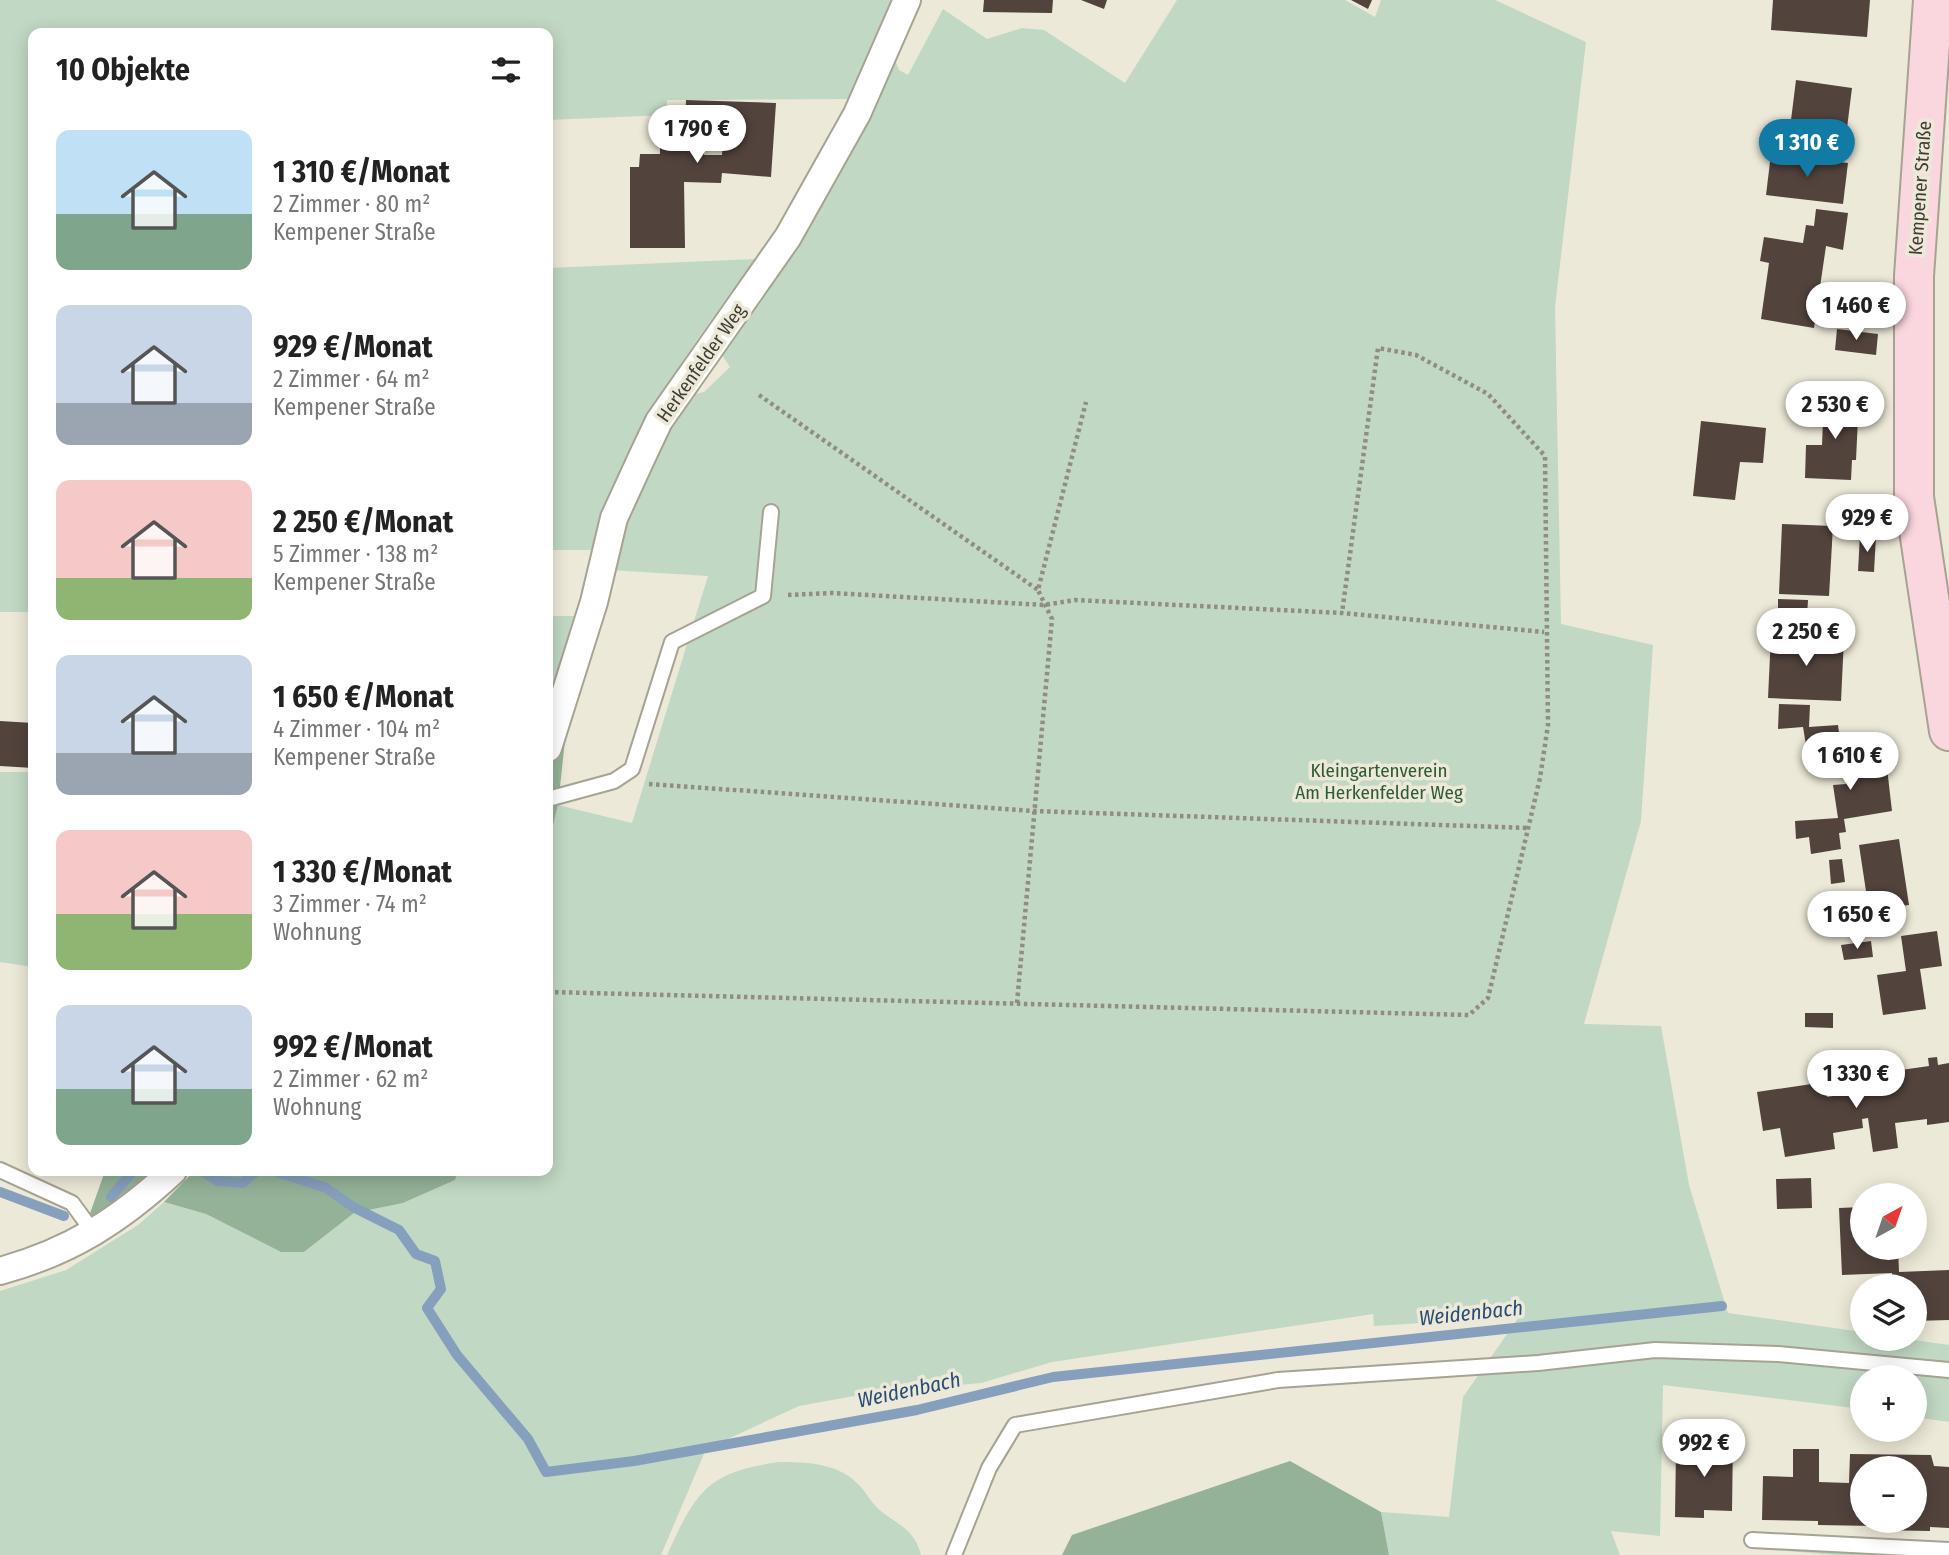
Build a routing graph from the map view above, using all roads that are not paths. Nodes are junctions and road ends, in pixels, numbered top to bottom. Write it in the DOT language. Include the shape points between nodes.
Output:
graph roads {
  1 [pos="907,0"];
  2 [pos="1933,0"];
  3 [pos="771,512"];
  4 [pos="1948,717"];
  5 [pos="553,721"];
  6 [pos="553,798"];
  7 [pos="0,1170"];
  8 [pos="167,1176"];
  9 [pos="94,1233"];
  10 [pos="0,1271"];
  11 [pos="1949,1370"];
  12 [pos="1752,1540"];
  13 [pos="1949,1550"];
  14 [pos="954,1555"];
  1 -- 5 [label="street, Herkenfelder Weg" via="857,114 788,237 659,422 614,518 594,602"];
  2 -- 4 [label="main road, Kempener Straße" via="1914,276 1914,498"];
  3 -- 6 [label="lane" via="763,596 672,642 632,769 614,781"];
  7 -- 9 [label="lane" via="72,1203"];
  8 -- 9 [label="street"];
  9 -- 10 [label="street" via="41,1260"];
  11 -- 14 [label="lane" via="1778,1354 1655,1350 1538,1363 1278,1380 1015,1425 989,1468"];
  12 -- 13 [label="lane"];
}
